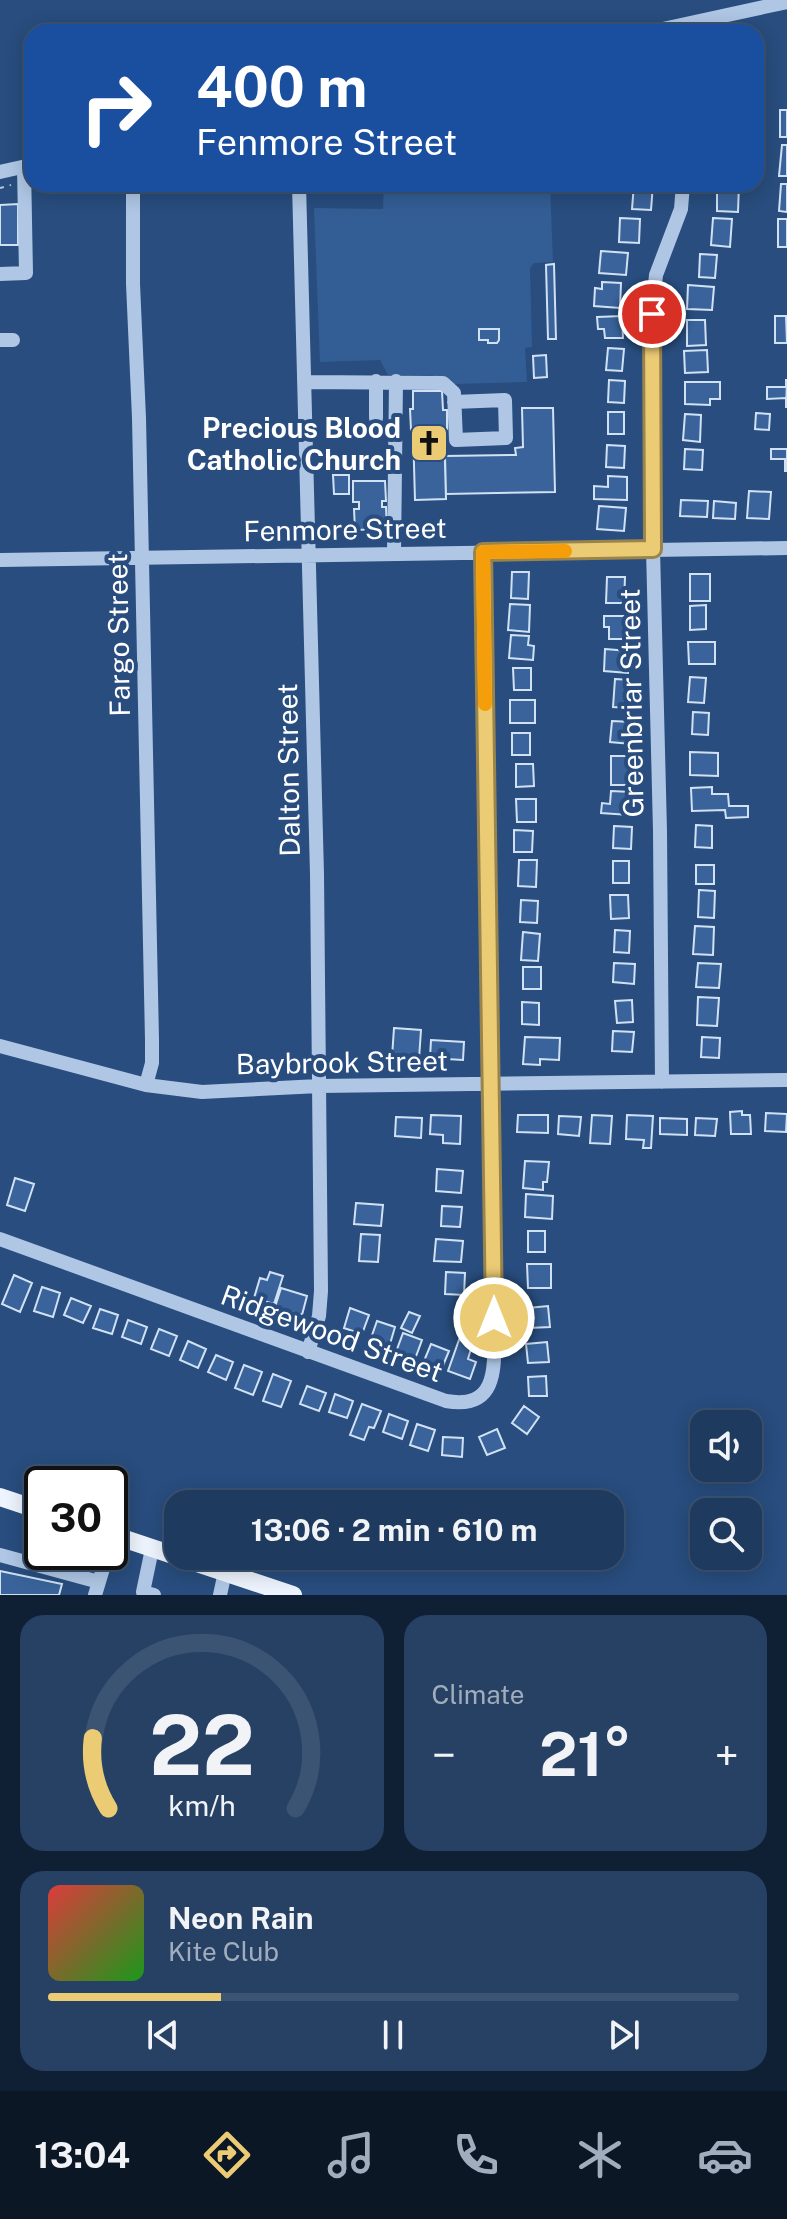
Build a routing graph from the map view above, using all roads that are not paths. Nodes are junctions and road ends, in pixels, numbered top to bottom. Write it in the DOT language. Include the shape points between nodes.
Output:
graph roads {
  1 [pos="787,2"];
  2 [pos="700,24"];
  3 [pos="24,167"];
  4 [pos="0,172"];
  5 [pos="28,192"];
  6 [pos="133,192"];
  7 [pos="299,192"];
  8 [pos="682,192"];
  9 [pos="0,274"];
  10 [pos="376,381"];
  11 [pos="396,381"];
  12 [pos="305,382"];
  13 [pos="454,402"];
  14 [pos="396,414"];
  15 [pos="787,548"];
  16 [pos="653,549"];
  17 [pos="483,552"];
  18 [pos="394,554"];
  19 [pos="309,555"];
  20 [pos="142,559"];
  21 [pos="0,560"];
  22 [pos="0,1046"];
  23 [pos="787,1080"];
  24 [pos="662,1082"];
  25 [pos="492,1084"];
  26 [pos="146,1085"];
  27 [pos="319,1086"];
  28 [pos="0,1239"];
  29 [pos="308,1352"];
  30 [pos="0,1497"];
  31 [pos="24,1505"];
  32 [pos="128,1544"];
  33 [pos="152,1549"];
  34 [pos="0,1555"];
  35 [pos="225,1572"];
  36 [pos="97,1588"];
  37 [pos="146,1594"];
  38 [pos="220,1595"];
  39 [pos="293,1595"];
  1 -- 2 [label="street"];
  3 -- 4 [label="street"];
  5 -- 9 [label="street" via="26,273"];
  6 -- 20 [label="street, Fargo Street"];
  7 -- 12 [label="street, Dalton Street"];
  8 -- 16 [label="street, Greenbriar Street" via="656,275 652,314"];
  10 -- 11 [label="street"];
  10 -- 12 [label="street"];
  10 -- 14 [label="street" via="376,416"];
  11 -- 13 [label="street" via="443,383 454,393"];
  11 -- 14 [label="street"];
  12 -- 19 [label="street, Dalton Street"];
  13 -- 13 [label="street" via="456,440 506,438 505,400"];
  14 -- 18 [label="street"];
  15 -- 16 [label="street, Fenmore Street"];
  16 -- 17 [label="street, Fenmore Street"];
  16 -- 24 [label="street, Greenbriar Street"];
  17 -- 18 [label="street, Fenmore Street"];
  17 -- 25 [label="street, Ridgewood Street"];
  18 -- 19 [label="street, Fenmore Street"];
  19 -- 20 [label="street, Fenmore Street"];
  19 -- 27 [label="street, Dalton Street"];
  20 -- 21 [label="street, Fenmore Street"];
  20 -- 26 [label="street, Fargo Street" via="152,1040"];
  22 -- 26 [label="street, Baybrook Street"];
  23 -- 24 [label="street, Baybrook Street"];
  24 -- 25 [label="street, Baybrook Street"];
  25 -- 27 [label="street, Baybrook Street"];
  25 -- 29 [label="street, Ridgewood Street" via="494,1318 489,1389 472,1402 446,1401"];
  26 -- 27 [label="street, Baybrook Street" via="202,1092"];
  27 -- 29 [label="street, Dalton Street" via="321,1291"];
  28 -- 29 [label="street, Ridgewood Street"];
  30 -- 31 [label="main road"];
  32 -- 33 [label="main road"];
  33 -- 35 [label="main road"];
  33 -- 37 [label="street"];
  34 -- 36 [label="street"];
  35 -- 38 [label="street"];
  35 -- 39 [label="main road"];
}
